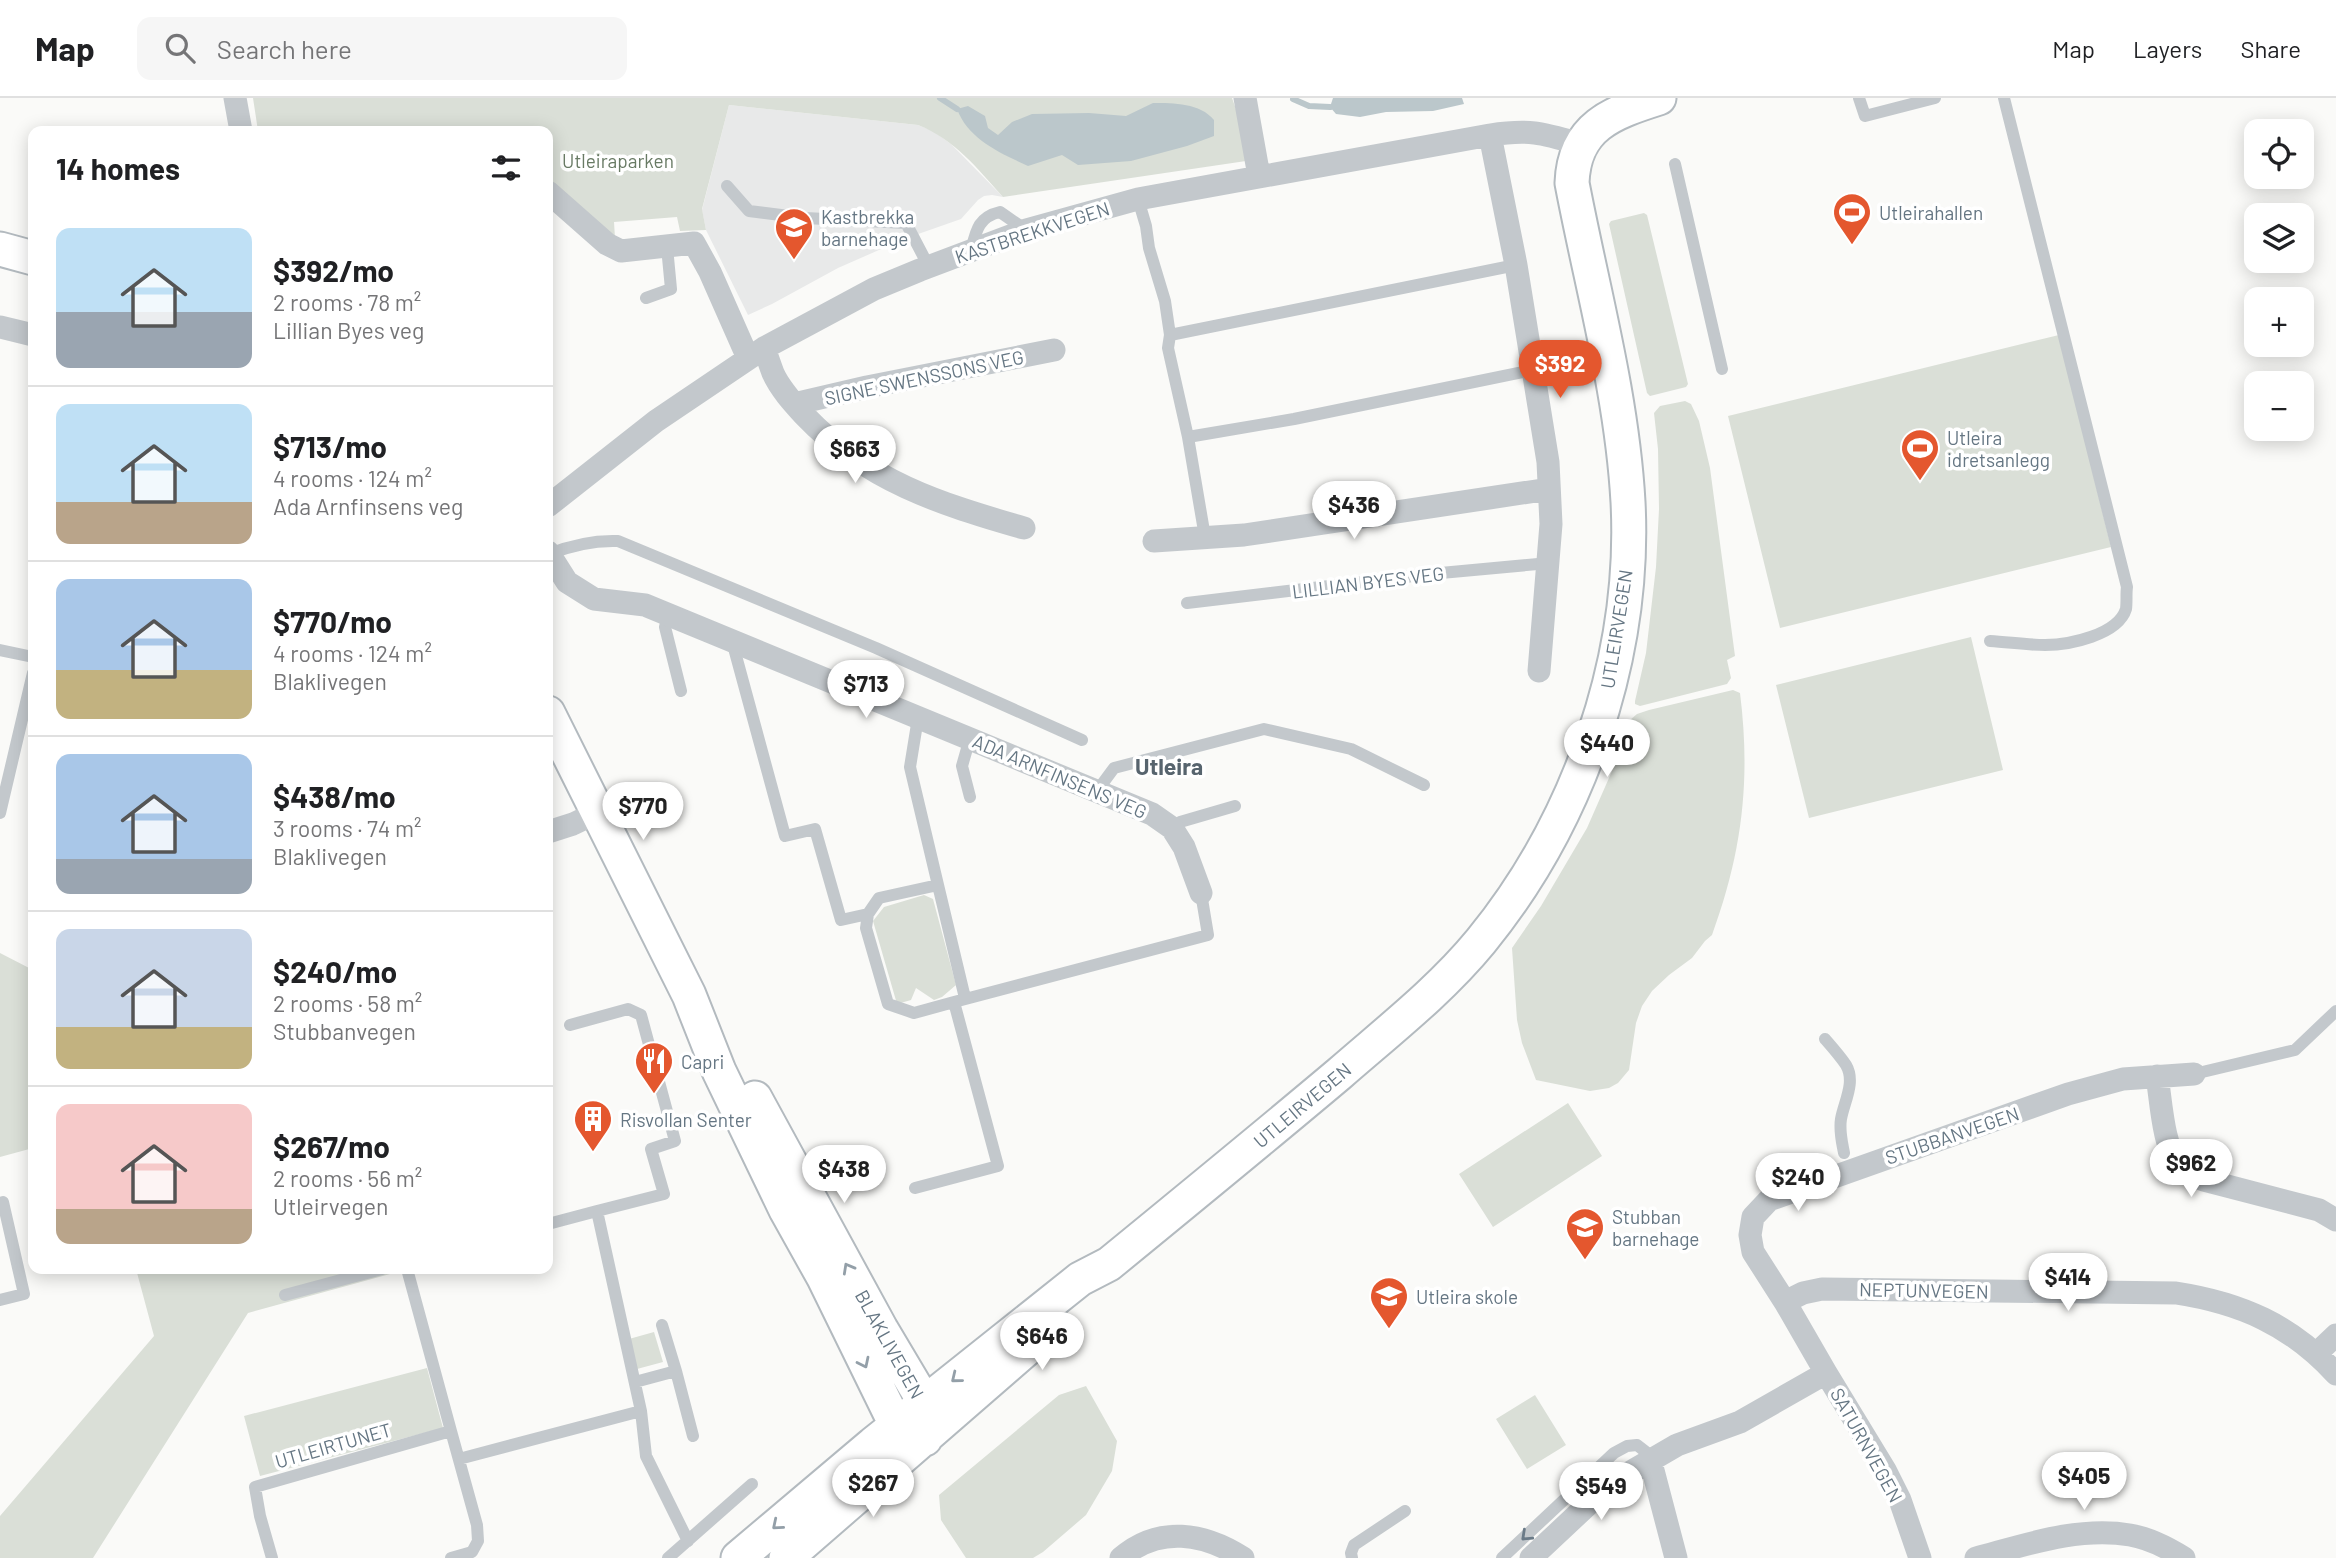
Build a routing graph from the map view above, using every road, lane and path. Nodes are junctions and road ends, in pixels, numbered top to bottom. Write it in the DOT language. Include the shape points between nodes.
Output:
graph roads {
  1 [pos="234,98"];
  2 [pos="1245,98"];
  3 [pos="1659,98"];
  4 [pos="1859,98"];
  5 [pos="1935,98"];
  6 [pos="2004,98"];
  7 [pos="240,126"];
  8 [pos="1490,135"];
  9 [pos="1580,144"];
  10 [pos="1675,163"];
  11 [pos="1259,176"];
  12 [pos="727,186"];
  13 [pos="553,196"];
  14 [pos="1138,199"];
  15 [pos="667,247"];
  16 [pos="0,249"];
  17 [pos="28,257"];
  18 [pos="1516,265"];
  19 [pos="929,267"];
  20 [pos="646,298"];
  21 [pos="0,327"];
  22 [pos="28,334"];
  23 [pos="1171,335"];
  24 [pos="1054,350"];
  25 [pos="756,353"];
  26 [pos="1722,369"];
  27 [pos="1532,370"];
  28 [pos="794,404"];
  29 [pos="1188,437"];
  30 [pos="1549,489"];
  31 [pos="553,502"];
  32 [pos="1024,528"];
  33 [pos="1205,537"];
  34 [pos="1154,541"];
  35 [pos="553,552"];
  36 [pos="553,561"];
  37 [pos="1549,563"];
  38 [pos="1187,603"];
  39 [pos="668,615"];
  40 [pos="732,640"];
  41 [pos="1990,641"];
  42 [pos="0,650"];
  43 [pos="28,656"];
  44 [pos="1539,671"];
  45 [pos="681,691"];
  46 [pos="28,694"];
  47 [pos="918,718"];
  48 [pos="553,723"];
  49 [pos="970,738"];
  50 [pos="1082,740"];
  51 [pos="1424,785"];
  52 [pos="1097,791"];
  53 [pos="970,797"];
  54 [pos="1235,806"];
  55 [pos="598,812"];
  56 [pos="0,813"];
  57 [pos="1172,828"];
  58 [pos="553,830"];
  59 [pos="938,885"];
  60 [pos="1200,893"];
  61 [pos="868,914"];
  62 [pos="690,995"];
  63 [pos="959,1000"];
  64 [pos="2336,1011"];
  65 [pos="570,1025"];
  66 [pos="1825,1039"];
  67 [pos="2194,1074"];
  68 [pos="2157,1076"];
  69 [pos="1844,1153"];
  70 [pos="915,1188"];
  71 [pos="3,1202"];
  72 [pos="597,1211"];
  73 [pos="2336,1220"];
  74 [pos="553,1223"];
  75 [pos="1109,1264"];
  76 [pos="364,1274"];
  77 [pos="408,1274"];
  78 [pos="285,1295"];
  79 [pos="0,1300"];
  80 [pos="1786,1302"];
  81 [pos="662,1325"];
  82 [pos="2336,1335"];
  83 [pos="2317,1353"];
  84 [pos="676,1371"];
  85 [pos="1826,1373"];
  86 [pos="2336,1374"];
  87 [pos="635,1382"];
  88 [pos="925,1403"];
  89 [pos="641,1411"];
  90 [pos="896,1425"];
  91 [pos="451,1431"];
  92 [pos="693,1437"];
  93 [pos="925,1439"];
  94 [pos="459,1459"];
  95 [pos="1650,1460"];
  96 [pos="752,1484"];
  97 [pos="1405,1511"];
  98 [pos="688,1541"];
  99 [pos="272,1558"];
  100 [pos="451,1558"];
  101 [pos="668,1558"];
  102 [pos="738,1558"];
  103 [pos="786,1558"];
  104 [pos="1121,1558"];
  105 [pos="1243,1558"];
  106 [pos="1352,1558"];
  107 [pos="1502,1558"];
  108 [pos="1531,1558"];
  109 [pos="1676,1558"];
  110 [pos="1920,1558"];
  111 [pos="1976,1558"];
  112 [pos="2184,1558"];
  1 -- 7 [label="street"];
  2 -- 11 [label="street"];
  3 -- 9 [label="main road" via="1600,121"];
  4 -- 5 [label="lane" via="1865,116"];
  6 -- 41 [label="lane" via="2127,587 2126,610 2114,626 2093,635 2045,645"];
  8 -- 9 [label="street, KASTBREKKVEGEN" via="1539,132"];
  8 -- 11 [label="street, KASTBREKKVEGEN"];
  8 -- 18 [label="street"];
  9 -- 75 [label="main road, UTLEIRVEGEN" via="1572,163 1572,183 1617,409 1628,504 1617,645 1603,707 1578,779 1538,859 1480,942 1451,974 1295,1111"];
  10 -- 26 [label="lane"];
  11 -- 14 [label="street, KASTBREKKVEGEN"];
  12 -- 19 [label="lane" via="749,211 906,223"];
  13 -- 15 [label="street" via="621,251"];
  14 -- 19 [label="street, KASTBREKKVEGEN" via="1026,230"];
  14 -- 23 [label="lane"];
  15 -- 20 [label="lane" via="671,289"];
  15 -- 25 [label="street, SIGNE SWENSSONS VEG" via="694,243"];
  16 -- 17 [label="main road"];
  18 -- 23 [label="lane"];
  18 -- 27 [label="street"];
  19 -- 25 [label="street, KASTBREKKVEGEN" via="874,289"];
  21 -- 22 [label="street"];
  23 -- 29 [label="lane" via="1168,348"];
  24 -- 28 [label="street, SIGNE SWENSSONS VEG"];
  25 -- 28 [label="street, SIGNE SWENSSONS VEG"];
  25 -- 31 [label="street, KASTBREKKVEGEN" via="656,422"];
  27 -- 29 [label="lane"];
  27 -- 30 [label="street"];
  28 -- 32 [label="street, SIGNE SWENSSONS VEG" via="829,441 877,474 954,508"];
  29 -- 33 [label="lane"];
  30 -- 33 [label="street"];
  30 -- 37 [label="street"];
  33 -- 34 [label="street"];
  35 -- 50 [label="lane, ADA ARNFINSENS VEG" via="598,540 618,541"];
  36 -- 39 [label="street, ADA ARNFINSENS VEG" via="567,582 594,599 645,605"];
  37 -- 38 [label="lane, LILLIAN BYES VEG"];
  37 -- 44 [label="street"];
  39 -- 40 [label="street, ADA ARNFINSENS VEG"];
  39 -- 45 [label="lane" via="665,627"];
  40 -- 47 [label="street, ADA ARNFINSENS VEG"];
  40 -- 61 [label="lane" via="785,836 815,829 841,920"];
  42 -- 43 [label="lane"];
  46 -- 56 [label="lane"];
  47 -- 49 [label="street, ADA ARNFINSENS VEG"];
  47 -- 59 [label="lane" via="910,767"];
  48 -- 55 [label="main road, BLAKLIVEGEN"];
  49 -- 52 [label="street, ADA ARNFINSENS VEG"];
  49 -- 53 [label="lane" via="962,766"];
  51 -- 52 [label="lane" via="1351,748 1264,729 1114,768"];
  52 -- 57 [label="street, ADA ARNFINSENS VEG" via="1152,814"];
  54 -- 57 [label="lane"];
  55 -- 58 [label="street"];
  55 -- 62 [label="main road, BLAKLIVEGEN"];
  57 -- 60 [label="street" via="1184,847"];
  59 -- 61 [label="lane" via="879,898"];
  59 -- 63 [label="lane"];
  60 -- 63 [label="lane" via="1208,935"];
  61 -- 63 [label="lane" via="866,928 888,1004 914,1013"];
  88 -- 62 [label="main road, BLAKLIVEGEN, one-way" via="735,1062"];
  62 -- 90 [label="main road, BLAKLIVEGEN, one-way" via="719,1072"];
  63 -- 70 [label="lane" via="998,1166"];
  64 -- 67 [label="lane, STUBBANVEGEN" via="2295,1050"];
  65 -- 72 [label="lane" via="628,1009 641,1015 675,1141 652,1149 664,1194"];
  66 -- 69 [label="lane" via="1850,1078 1841,1119"];
  67 -- 68 [label="street, STUBBANVEGEN"];
  68 -- 73 [label="street" via="2166,1134 2179,1166 2204,1180 2319,1210"];
  68 -- 80 [label="street, STUBBANVEGEN" via="2123,1079 2068,1094 1769,1200 1753,1217 1750,1243"];
  71 -- 79 [label="lane" via="24,1294"];
  72 -- 74 [label="lane"];
  72 -- 87 [label="lane"];
  75 -- 88 [label="main road, UTLEIRVEGEN, one-way" via="1080,1279"];
  75 -- 93 [label="main road, UTLEIRVEGEN" via="1091,1293"];
  76 -- 78 [label="lane"];
  77 -- 91 [label="lane"];
  80 -- 83 [label="street, NEPTUNVEGEN" via="1822,1289 2176,1293 2211,1298 2253,1313"];
  80 -- 85 [label="street, STUBBANVEGEN"];
  81 -- 84 [label="lane"];
  82 -- 83 [label="street"];
  83 -- 86 [label="street, NEPTUNVEGEN"];
  84 -- 87 [label="lane"];
  84 -- 92 [label="lane"];
  85 -- 95 [label="street" via="1740,1422 1676,1445"];
  85 -- 110 [label="street, SATURNVEGEN" via="1885,1470"];
  87 -- 89 [label="lane"];
  88 -- 90 [label="main road, UTLEIRVEGEN"];
  88 -- 93 [label="main road, BLAKLIVEGEN"];
  89 -- 94 [label="lane"];
  89 -- 98 [label="lane" via="646,1456"];
  90 -- 93 [label="main road, BLAKLIVEGEN"];
  90 -- 102 [label="main road, UTLEIRVEGEN, one-way"];
  91 -- 94 [label="lane"];
  91 -- 99 [label="lane, UTLEIRTUNET" via="255,1487"];
  93 -- 103 [label="main road, UTLEIRVEGEN"];
  94 -- 100 [label="lane" via="478,1541 472,1552"];
  95 -- 107 [label="lane, one-way" via="1637,1445 1614,1453"];
  95 -- 108 [label="street" via="1610,1484"];
  95 -- 109 [label="street"];
  96 -- 98 [label="lane"];
  97 -- 106 [label="lane" via="1354,1545"];
  98 -- 101 [label="lane"];
  104 -- 105 [label="street" via="1140,1545 1173,1536 1211,1541"];
  111 -- 112 [label="street" via="2102,1533 2131,1535"];
}
